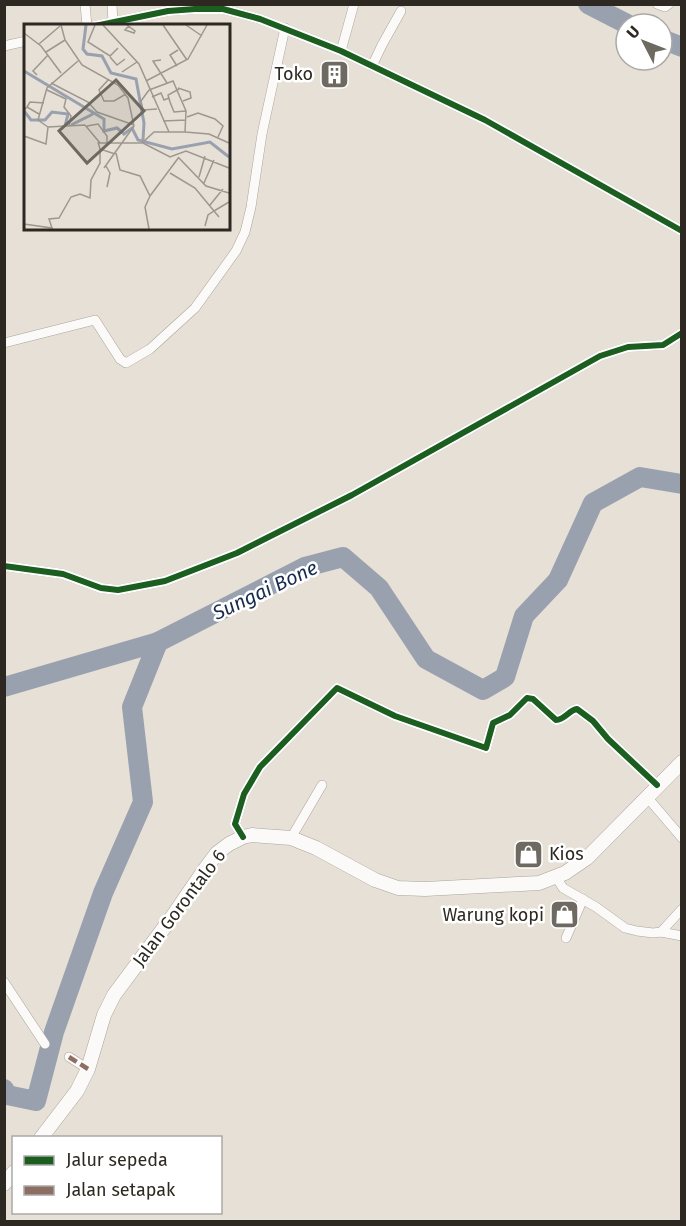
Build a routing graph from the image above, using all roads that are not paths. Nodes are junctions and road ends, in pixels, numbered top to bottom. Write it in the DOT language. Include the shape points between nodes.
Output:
graph roads {
  1 [pos="85,4"];
  2 [pos="112,4"];
  3 [pos="354,4"];
  4 [pos="657,4"];
  5 [pos="669,4"];
  6 [pos="160,9"];
  7 [pos="401,11"];
  8 [pos="137,22"];
  9 [pos="113,23"];
  10 [pos="87,24"];
  11 [pos="107,24"];
  12 [pos="285,28"];
  13 [pos="24,41"];
  14 [pos="4,46"];
  15 [pos="341,51"];
  16 [pos="372,66"];
  17 [pos="681,231"];
  18 [pos="681,333"];
  19 [pos="4,343"];
  20 [pos="4,566"];
  21 [pos="681,762"];
  22 [pos="322,785"];
  23 [pos="657,785"];
  24 [pos="646,797"];
  25 [pos="243,837"];
  26 [pos="291,838"];
  27 [pos="681,838"];
  28 [pos="556,877"];
  29 [pos="583,899"];
  30 [pos="681,909"];
  31 [pos="661,932"];
  32 [pos="681,936"];
  33 [pos="566,938"];
  34 [pos="4,982"];
  35 [pos="45,1044"];
  36 [pos="69,1057"];
  37 [pos="88,1069"];
  38 [pos="42,1136"];
  1 -- 10 [label="street"];
  2 -- 9 [label="street"];
  3 -- 15 [label="street"];
  4 -- 5 [label="street"];
  6 -- 8 [label="street"];
  6 -- 12 [label="street" via="223,9"];
  7 -- 16 [label="street"];
  8 -- 9 [label="street"];
  9 -- 11 [label="street"];
  12 -- 15 [label="street"];
  12 -- 19 [label="street" via="245,232 237,251 195,309 150,349 126,363 96,320"];
  13 -- 14 [label="street"];
  15 -- 16 [label="street"];
  16 -- 17 [label="street" via="485,120"];
  18 -- 20 [label="street" via="663,345 628,347 600,356 352,495 237,553 165,581 118,590 63,574"];
  21 -- 23 [label="main road, Jalan Gorontalo 6"];
  22 -- 26 [label="street"];
  23 -- 24 [label="main road, Jalan Gorontalo 6"];
  23 -- 25 [label="street" via="577,709 556,720 527,698 510,715 493,723 486,748 395,716 337,688 260,767 244,794 235,824"];
  24 -- 27 [label="street"];
  24 -- 28 [label="main road, Jalan Gorontalo 6" via="588,858"];
  25 -- 26 [label="main road, Jalan Gorontalo 6"];
  25 -- 37 [label="main road, Jalan Gorontalo 6" via="217,853 114,995"];
  26 -- 28 [label="main road, Jalan Gorontalo 6" via="398,888 533,883"];
  28 -- 29 [label="street" via="563,888"];
  29 -- 31 [label="street" via="626,928"];
  29 -- 33 [label="street"];
  30 -- 31 [label="street"];
  31 -- 32 [label="street"];
  34 -- 35 [label="street"];
  36 -- 37 [label="street"];
  37 -- 38 [label="main road, Jalan Gorontalo 6" via="77,1091"];
}
